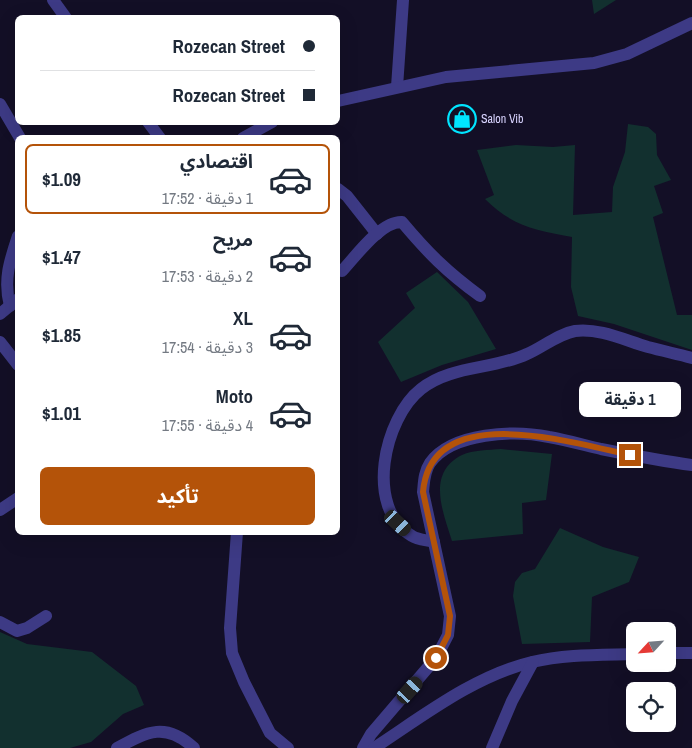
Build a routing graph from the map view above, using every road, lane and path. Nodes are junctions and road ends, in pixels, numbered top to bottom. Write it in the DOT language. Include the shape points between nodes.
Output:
graph roads {
  1 [pos="53,0"];
  2 [pos="403,0"];
  3 [pos="64,15"];
  4 [pos="692,23"];
  5 [pos="397,87"];
  6 [pos="340,101"];
  7 [pos="0,104"];
  8 [pos="267,125"];
  9 [pos="18,135"];
  10 [pos="248,135"];
  11 [pos="340,191"];
  12 [pos="377,234"];
  13 [pos="15,245"];
  14 [pos="342,271"];
  15 [pos="480,296"];
  16 [pos="9,306"];
  17 [pos="0,342"];
  18 [pos="692,358"];
  19 [pos="15,361"];
  20 [pos="692,465"];
  21 [pos="15,500"];
  22 [pos="0,510"];
  23 [pos="237,535"];
  24 [pos="434,542"];
  25 [pos="46,616"];
  26 [pos="0,622"];
  27 [pos="692,653"];
  28 [pos="626,654"];
  29 [pos="676,654"];
  30 [pos="533,662"];
  31 [pos="117,748"];
  32 [pos="194,748"];
  33 [pos="288,748"];
  34 [pos="363,748"];
  35 [pos="374,748"];
  36 [pos="492,748"];
  1 -- 3 [label="street"];
  2 -- 5 [label="street"];
  4 -- 5 [label="street" via="627,54 594,63 446,77"];
  5 -- 6 [label="street"];
  7 -- 9 [label="street"];
  8 -- 10 [label="street"];
  11 -- 12 [label="street"];
  12 -- 14 [label="street"];
  12 -- 15 [label="street" via="396,222 402,222 447,272"];
  13 -- 16 [label="street" via="6,272"];
  17 -- 19 [label="street"];
  18 -- 24 [label="street" via="611,334 573,331 527,355 448,373 419,390 396,422 391,436 384,464 384,490 398,523 412,537"];
  20 -- 24 [label="street" via="614,452 548,436 495,434 454,444 430,464 424,477 423,492"];
  21 -- 22 [label="street"];
  23 -- 33 [label="street" via="230,628 232,652 270,733"];
  24 -- 34 [label="street" via="450,616 448,635 436,658 371,734"];
  25 -- 26 [label="street" via="17,631"];
  27 -- 29 [label="street"];
  28 -- 30 [label="street"];
  30 -- 35 [label="street" via="483,679"];
  30 -- 36 [label="street"];
  31 -- 32 [label="street" via="158,730 171,732"];
}
